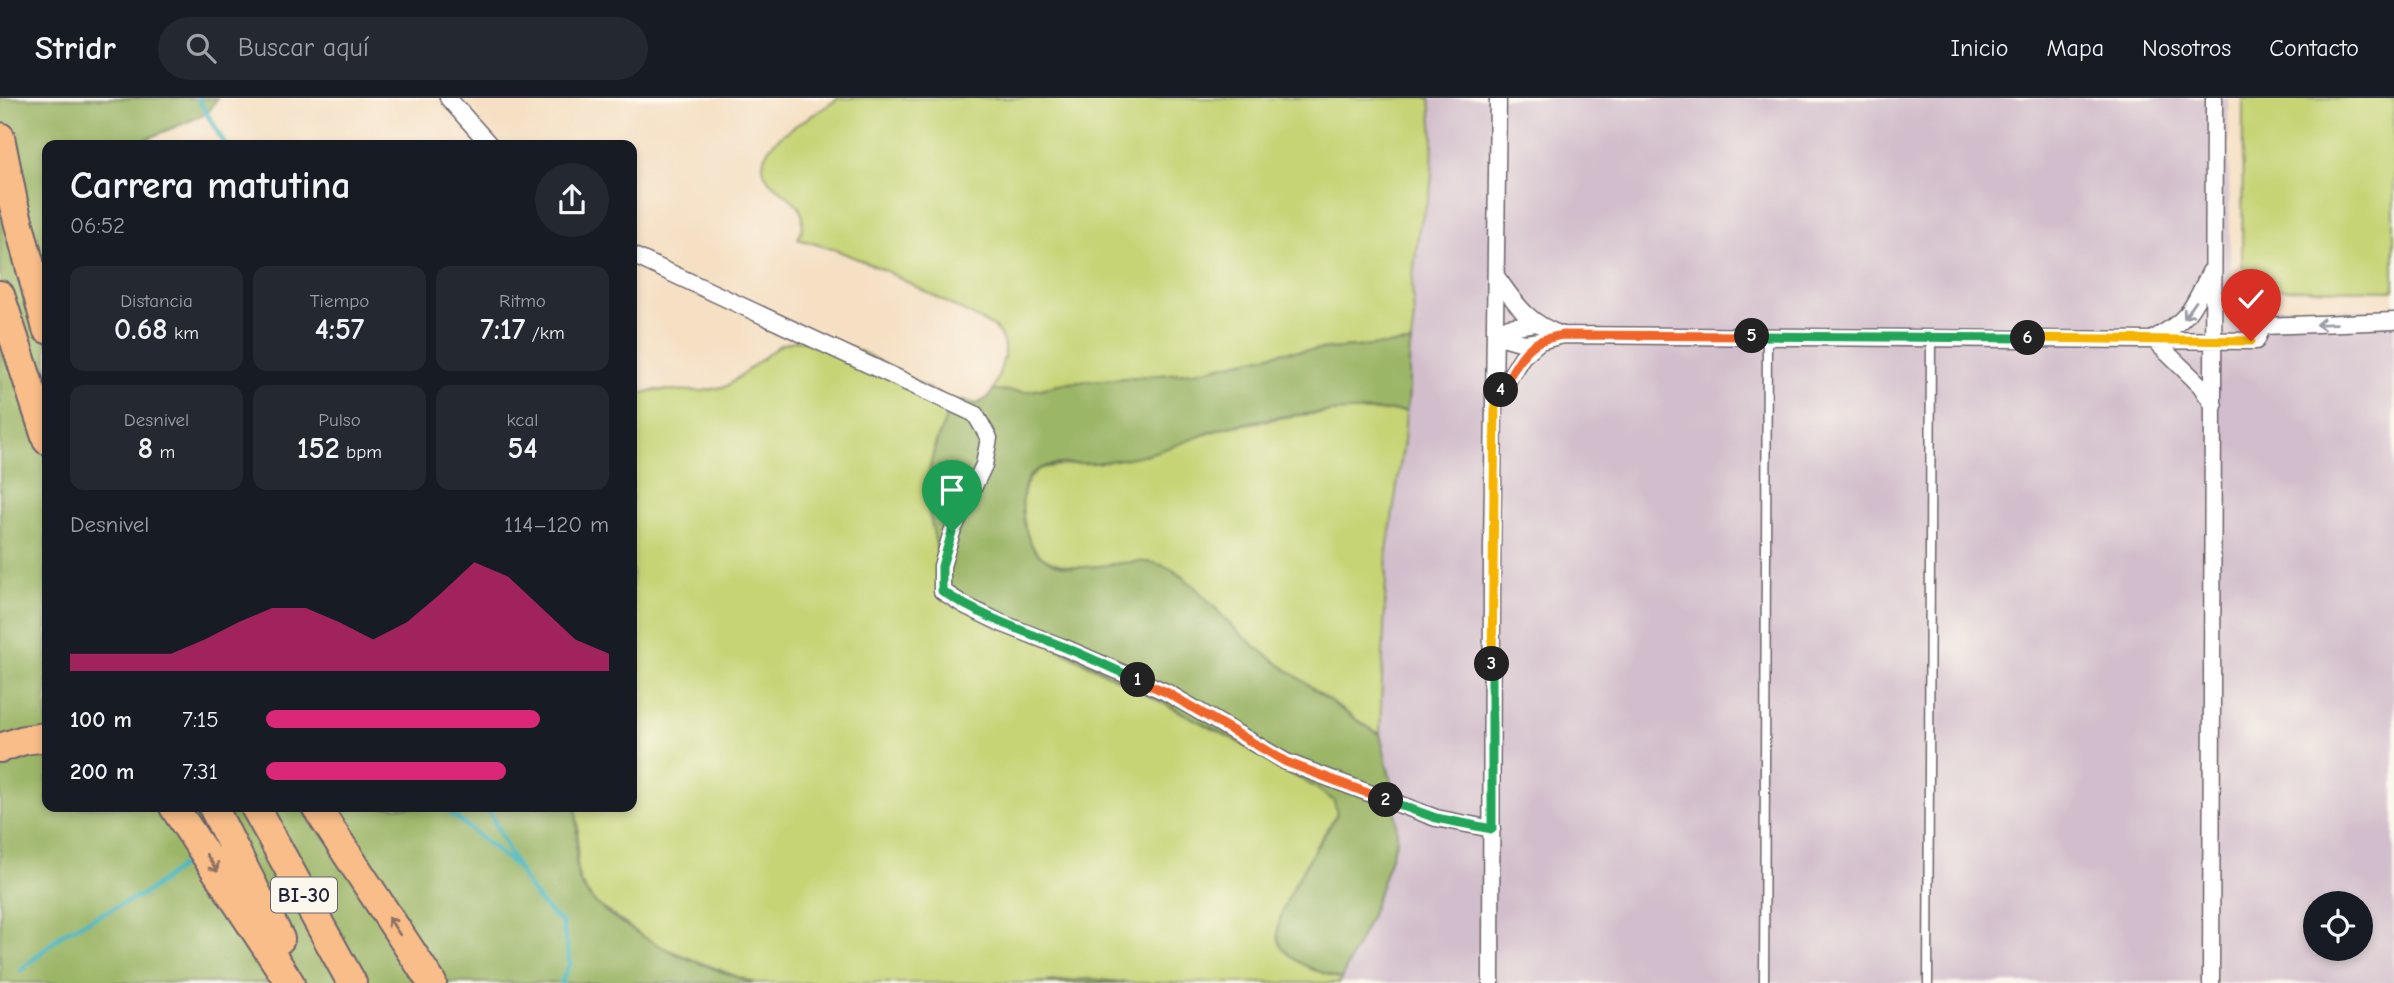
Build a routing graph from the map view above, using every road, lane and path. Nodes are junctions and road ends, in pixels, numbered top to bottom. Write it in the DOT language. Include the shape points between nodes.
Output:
graph roads {
  1 [pos="448,98"];
  2 [pos="1498,98"];
  3 [pos="2214,98"];
  4 [pos="0,119"];
  5 [pos="0,136"];
  6 [pos="486,140"];
  7 [pos="42,250"];
  8 [pos="637,257"];
  9 [pos="2213,267"];
  10 [pos="1496,276"];
  11 [pos="0,295"];
  12 [pos="42,310"];
  13 [pos="2394,321"];
  14 [pos="1535,323"];
  15 [pos="1495,335"];
  16 [pos="1562,335"];
  17 [pos="1767,336"];
  18 [pos="1931,337"];
  19 [pos="2152,339"];
  20 [pos="1539,341"];
  21 [pos="2214,341"];
  22 [pos="1495,401"];
  23 [pos="2214,406"];
  24 [pos="42,425"];
  25 [pos="42,738"];
  26 [pos="0,748"];
  27 [pos="177,812"];
  28 [pos="216,812"];
  29 [pos="258,812"];
  30 [pos="319,812"];
  31 [pos="1492,829"];
  32 [pos="290,983"];
  33 [pos="302,983"];
  34 [pos="352,983"];
  35 [pos="432,983"];
  36 [pos="1491,983"];
  37 [pos="1764,983"];
  38 [pos="1928,983"];
  39 [pos="2211,983"];
  1 -- 6 [label="street"];
  2 -- 10 [label="street"];
  3 -- 9 [label="street"];
  4 -- 7 [label="highway"];
  5 -- 12 [label="highway"];
  8 -- 31 [label="street" via="975,414 989,438 984,465 952,532 942,566 942,591 1003,624 1166,692 1286,762 1436,818"];
  9 -- 19 [label="street, one-way" via="2190,313"];
  9 -- 21 [label="street"];
  10 -- 14 [label="street"];
  10 -- 15 [label="street"];
  11 -- 24 [label="highway"];
  13 -- 21 [label="street, one-way" via="2263,326 2256,341"];
  14 -- 15 [label="street" via="1509,327"];
  14 -- 16 [label="street"];
  15 -- 20 [label="street" via="1524,343"];
  15 -- 22 [label="street"];
  16 -- 17 [label="street"];
  16 -- 20 [label="street"];
  17 -- 18 [label="street"];
  17 -- 37 [label="lane"];
  18 -- 19 [label="street"];
  18 -- 38 [label="lane"];
  19 -- 21 [label="street"];
  19 -- 23 [label="street" via="2200,385"];
  20 -- 22 [label="street" via="1522,357"];
  21 -- 23 [label="street"];
  22 -- 31 [label="street"];
  23 -- 39 [label="street"];
  25 -- 26 [label="highway"];
  27 -- 32 [label="highway, one-way"];
  28 -- 33 [label="highway, BI-30"];
  29 -- 34 [label="highway, BI-30"];
  35 -- 30 [label="highway, one-way"];
  31 -- 36 [label="street"];
}
